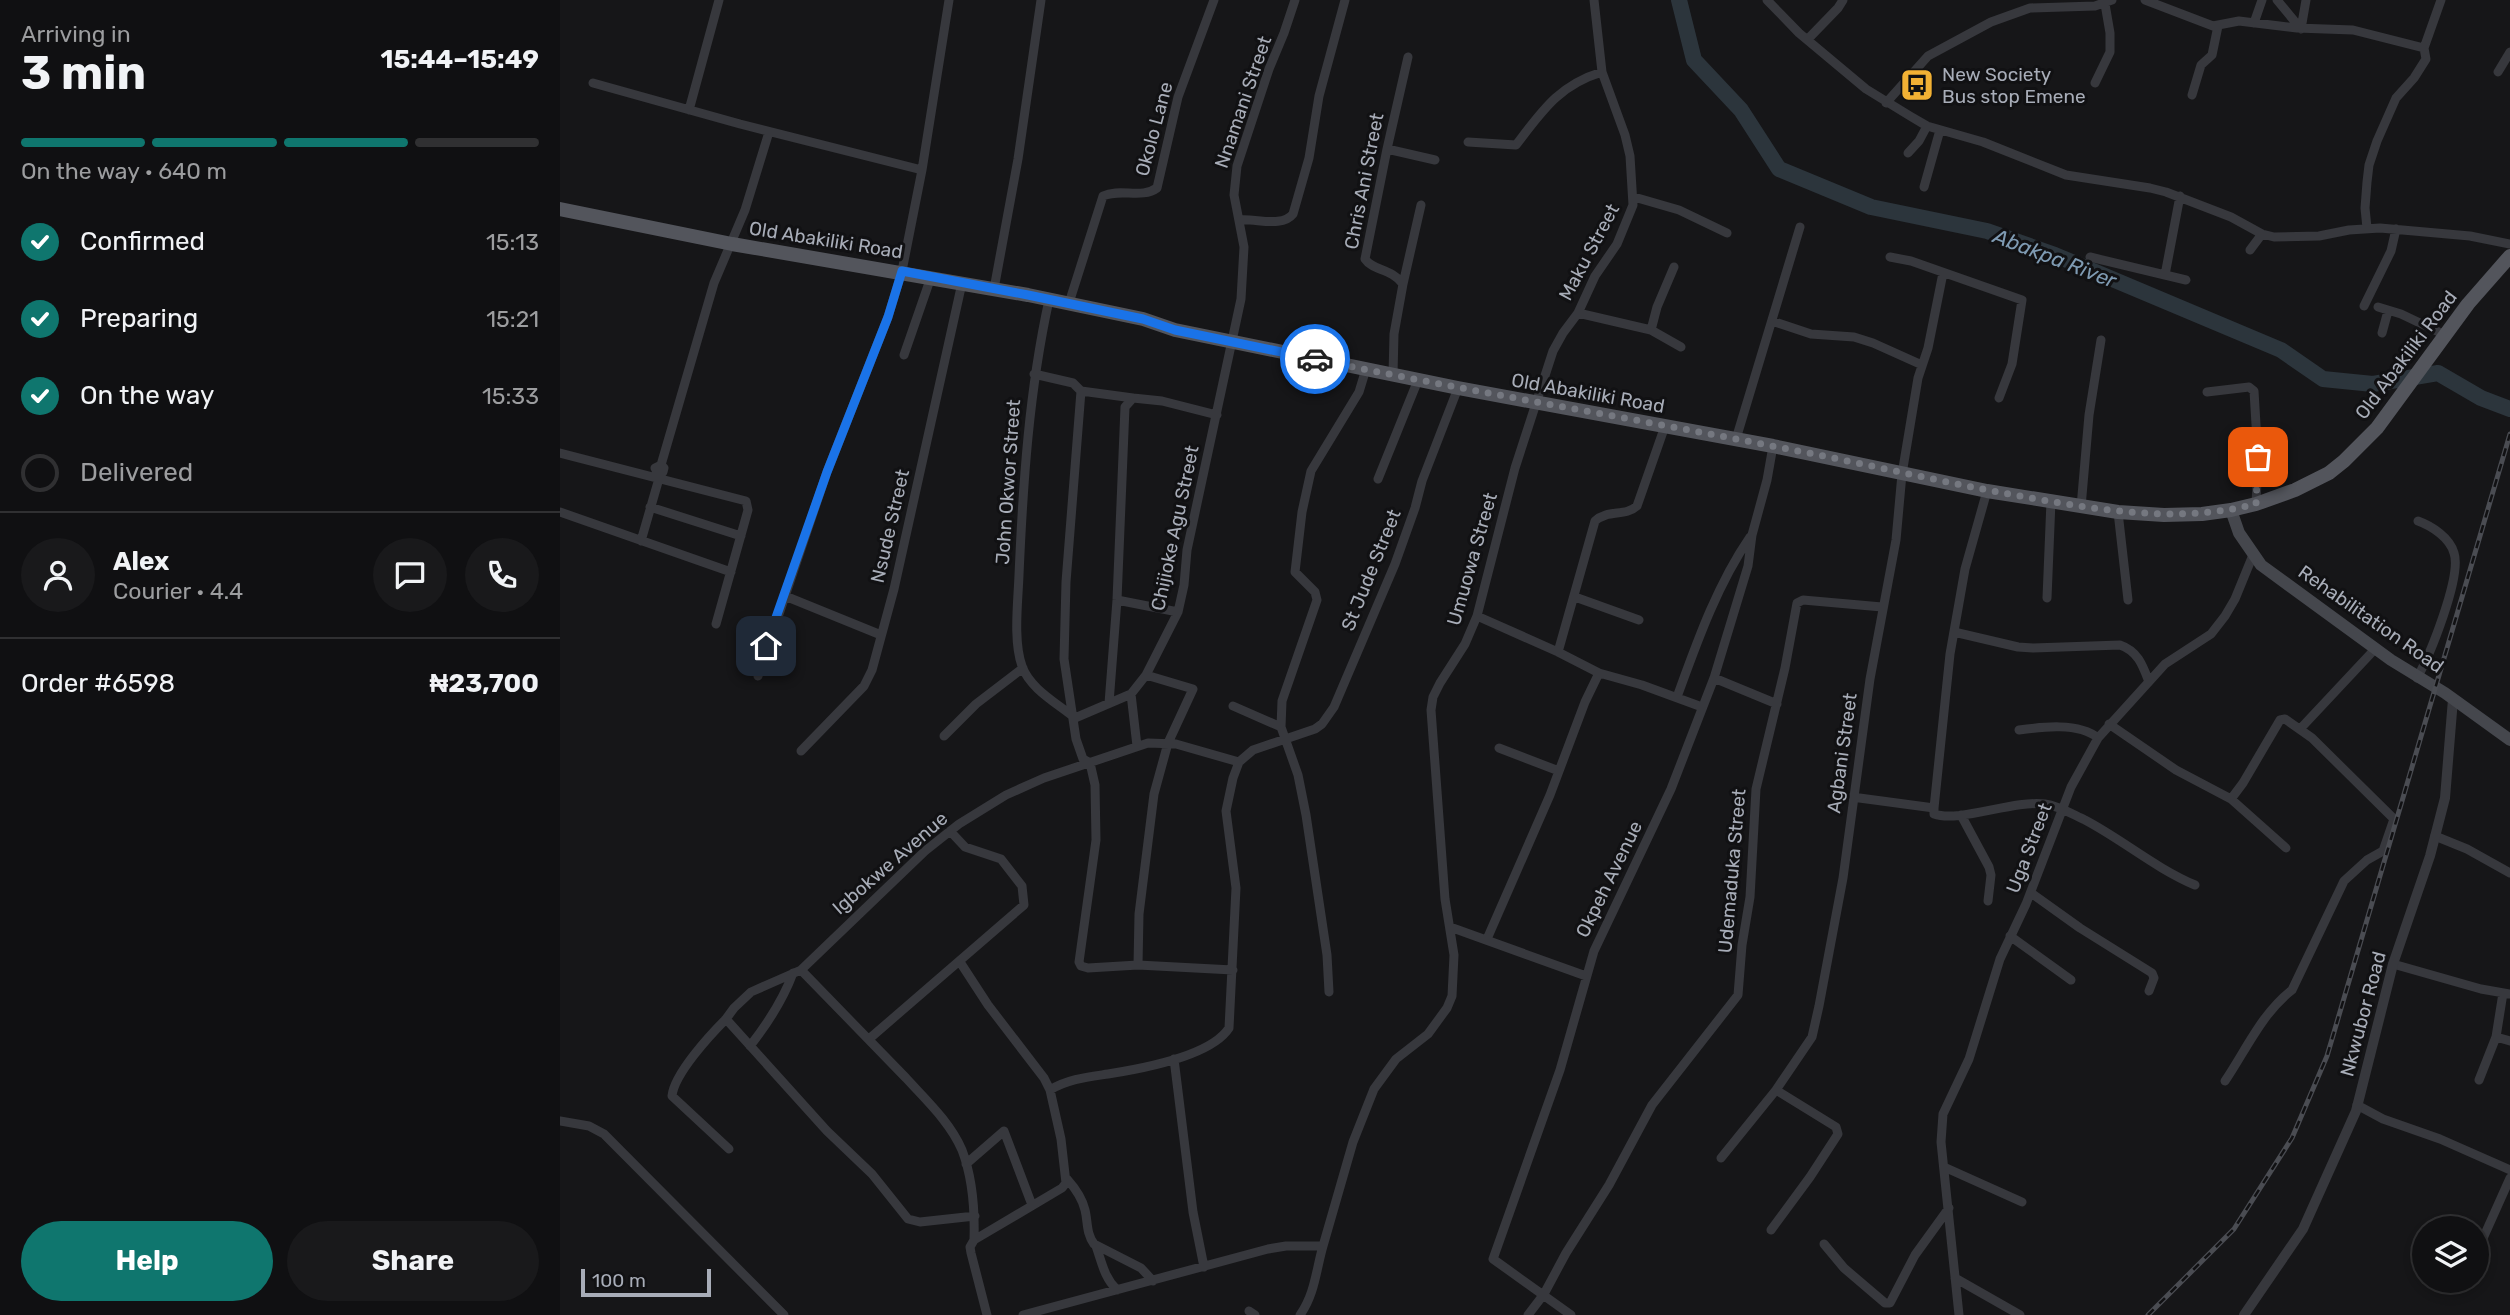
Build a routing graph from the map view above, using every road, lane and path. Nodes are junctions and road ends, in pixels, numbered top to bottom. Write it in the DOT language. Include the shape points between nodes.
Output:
graph roads {
  1 [pos="719,0"];
  2 [pos="949,0"];
  3 [pos="1041,0"];
  4 [pos="1214,0"];
  5 [pos="1295,0"];
  6 [pos="1345,0"];
  7 [pos="1594,0"];
  8 [pos="1767,0"];
  9 [pos="1843,0"];
  10 [pos="2145,0"];
  11 [pos="2262,0"];
  12 [pos="2277,0"];
  13 [pos="2306,0"];
  14 [pos="2441,0"];
  15 [pos="2108,2"];
  16 [pos="2254,23"];
  17 [pos="2218,26"];
  18 [pos="2301,29"];
  19 [pos="1808,39"];
  20 [pos="2424,48"];
  21 [pos="2510,52"];
  22 [pos="1408,57"];
  23 [pos="1602,72"];
  24 [pos="2498,72"];
  25 [pos="593,83"];
  26 [pos="2095,83"];
  27 [pos="2192,95"];
  28 [pos="1886,103"];
  29 [pos="690,110"];
  30 [pos="1927,126"];
  31 [pos="1941,130"];
  32 [pos="769,132"];
  33 [pos="1468,142"];
  34 [pos="1387,149"];
  35 [pos="1908,153"];
  36 [pos="1435,160"];
  37 [pos="922,170"];
  38 [pos="1924,187"];
  39 [pos="1634,197"];
  40 [pos="2180,197"];
  41 [pos="1421,205"];
  42 [pos="560,209"];
  43 [pos="1239,220"];
  44 [pos="1800,227"];
  45 [pos="2367,228"];
  46 [pos="2396,229"];
  47 [pos="1727,233"];
  48 [pos="2262,234"];
  49 [pos="732,244"];
  50 [pos="2510,244"];
  51 [pos="2250,250"];
  52 [pos="2510,256"];
  53 [pos="1890,257"];
  54 [pos="2090,257"];
  55 [pos="1674,267"];
  56 [pos="902,271"];
  57 [pos="1943,273"];
  58 [pos="2165,275"];
  59 [pos="931,277"];
  60 [pos="2186,280"];
  61 [pos="962,283"];
  62 [pos="1403,285"];
  63 [pos="994,289"];
  64 [pos="1049,300"];
  65 [pos="1069,303"];
  66 [pos="2364,306"];
  67 [pos="2378,307"];
  68 [pos="2388,311"];
  69 [pos="1577,313"];
  70 [pos="1772,321"];
  71 [pos="1651,330"];
  72 [pos="2382,333"];
  73 [pos="2101,340"];
  74 [pos="2442,340"];
  75 [pos="1233,341"];
  76 [pos="1681,347"];
  77 [pos="904,355"];
  78 [pos="1922,365"];
  79 [pos="1366,369"];
  80 [pos="1034,374"];
  81 [pos="1393,375"];
  82 [pos="1418,380"];
  83 [pos="1458,388"];
  84 [pos="1081,391"];
  85 [pos="2207,392"];
  86 [pos="1133,398"];
  87 [pos="1999,398"];
  88 [pos="1538,404"];
  89 [pos="1217,415"];
  90 [pos="1665,426"];
  91 [pos="1735,439"];
  92 [pos="1773,446"];
  93 [pos="560,453"];
  94 [pos="660,473"];
  95 [pos="1902,474"];
  96 [pos="1378,479"];
  97 [pos="1987,491"];
  98 [pos="2051,501"];
  99 [pos="2256,504"];
  100 [pos="650,507"];
  101 [pos="2081,507"];
  102 [pos="2231,510"];
  103 [pos="560,512"];
  104 [pos="2118,512"];
  105 [pos="2418,521"];
  106 [pos="1752,535"];
  107 [pos="741,536"];
  108 [pos="641,541"];
  109 [pos="2253,555"];
  110 [pos="731,572"];
  111 [pos="785,596"];
  112 [pos="1575,597"];
  113 [pos="2047,598"];
  114 [pos="1117,600"];
  115 [pos="2128,600"];
  116 [pos="1882,607"];
  117 [pos="1178,612"];
  118 [pos="1477,616"];
  119 [pos="1639,620"];
  120 [pos="716,624"];
  121 [pos="1954,632"];
  122 [pos="881,635"];
  123 [pos="2375,649"];
  124 [pos="1558,652"];
  125 [pos="1023,668"];
  126 [pos="1599,673"];
  127 [pos="1146,675"];
  128 [pos="758,676"];
  129 [pos="1714,678"];
  130 [pos="2417,678"];
  131 [pos="2149,682"];
  132 [pos="1132,694"];
  133 [pos="1677,697"];
  134 [pos="2453,699"];
  135 [pos="1109,703"];
  136 [pos="1777,704"];
  137 [pos="1233,706"];
  138 [pos="1702,707"];
  139 [pos="1075,718"];
  140 [pos="2109,724"];
  141 [pos="1281,727"];
  142 [pos="2301,729"];
  143 [pos="2019,730"];
  144 [pos="944,736"];
  145 [pos="1284,738"];
  146 [pos="2098,738"];
  147 [pos="2510,740"];
  148 [pos="1168,743"];
  149 [pos="1137,746"];
  150 [pos="1499,748"];
  151 [pos="801,751"];
  152 [pos="1239,762"];
  153 [pos="1090,763"];
  154 [pos="1559,771"];
  155 [pos="1852,797"];
  156 [pos="2231,799"];
  157 [pos="1934,808"];
  158 [pos="2062,809"];
  159 [pos="1961,815"];
  160 [pos="950,831"];
  161 [pos="2435,836"];
  162 [pos="2286,848"];
  163 [pos="2510,873"];
  164 [pos="2195,885"];
  165 [pos="2031,893"];
  166 [pos="1988,901"];
  167 [pos="1450,927"];
  168 [pos="2010,936"];
  169 [pos="1488,939"];
  170 [pos="960,962"];
  171 [pos="1138,964"];
  172 [pos="2393,964"];
  173 [pos="1233,970"];
  174 [pos="797,971"];
  175 [pos="1586,976"];
  176 [pos="2071,980"];
  177 [pos="2149,991"];
  178 [pos="1329,992"];
  179 [pos="2506,994"];
  180 [pos="726,1019"];
  181 [pos="2496,1037"];
  182 [pos="869,1039"];
  183 [pos="2510,1041"];
  184 [pos="750,1046"];
  185 [pos="1174,1059"];
  186 [pos="2479,1080"];
  187 [pos="2225,1081"];
  188 [pos="1051,1090"];
  189 [pos="1776,1090"];
  190 [pos="2357,1105"];
  191 [pos="560,1121"];
  192 [pos="729,1149"];
  193 [pos="1721,1158"];
  194 [pos="966,1164"];
  195 [pos="1944,1167"];
  196 [pos="2510,1170"];
  197 [pos="2510,1178"];
  198 [pos="1067,1179"];
  199 [pos="2022,1202"];
  200 [pos="1032,1205"];
  201 [pos="1949,1208"];
  202 [pos="975,1216"];
  203 [pos="2489,1225"];
  204 [pos="1771,1230"];
  205 [pos="974,1240"];
  206 [pos="1824,1244"];
  207 [pos="1096,1246"];
  208 [pos="1323,1246"];
  209 [pos="1204,1267"];
  210 [pos="1955,1278"];
  211 [pos="1153,1281"];
  212 [pos="1117,1290"];
  213 [pos="1544,1294"];
  214 [pos="784,1315"];
  215 [pos="987,1315"];
  216 [pos="1023,1315"];
  217 [pos="1300,1315"];
  218 [pos="1528,1315"];
  219 [pos="1571,1315"];
  220 [pos="1959,1315"];
  221 [pos="2020,1315"];
  222 [pos="2244,1315"];
  1 -- 29 [label="street"];
  2 -- 37 [label="street"];
  3 -- 63 [label="street"];
  4 -- 65 [label="street, Okolo Lane" via="1178,97 1157,188 1103,196"];
  5 -- 43 [label="street, Nnamani Street" via="1237,166 1234,195"];
  6 -- 43 [label="street" via="1293,214 1281,222"];
  7 -- 23 [label="street, Maku Street"];
  8 -- 19 [label="street"];
  9 -- 19 [label="street"];
  10 -- 17 [label="street"];
  11 -- 16 [label="street"];
  12 -- 18 [label="street"];
  13 -- 18 [label="street"];
  14 -- 20 [label="street"];
  15 -- 26 [label="street" via="2110,51"];
  15 -- 28 [label="street" via="2013,13 1928,56"];
  16 -- 17 [label="street"];
  16 -- 18 [label="street"];
  17 -- 27 [label="street" via="2211,55 2201,65"];
  18 -- 20 [label="street" via="2353,30"];
  19 -- 28 [label="street"];
  20 -- 45 [label="street" via="2426,59 2396,98 2369,165"];
  21 -- 24 [label="street"];
  22 -- 34 [label="street, Chris Ani Street"];
  23 -- 33 [label="street" via="1577,82 1549,102 1516,145"];
  23 -- 39 [label="street, Maku Street" via="1625,135"];
  25 -- 29 [label="street"];
  28 -- 30 [label="street"];
  29 -- 32 [label="street"];
  30 -- 31 [label="street"];
  30 -- 35 [label="street"];
  31 -- 38 [label="street"];
  31 -- 40 [label="street" via="2066,175"];
  32 -- 37 [label="street"];
  32 -- 49 [label="street"];
  34 -- 36 [label="street"];
  34 -- 62 [label="street, Chris Ani Street" via="1365,259 1392,272"];
  37 -- 56 [label="street"];
  39 -- 47 [label="street"];
  39 -- 69 [label="street, Maku Street" via="1617,244"];
  40 -- 48 [label="street"];
  40 -- 58 [label="street"];
  41 -- 62 [label="street"];
  42 -- 49 [label="main road, Old Abakiliki Road"];
  43 -- 75 [label="street, Nnamani Street" via="1243,270"];
  44 -- 70 [label="street"];
  45 -- 46 [label="street"];
  45 -- 48 [label="street" via="2319,236"];
  46 -- 50 [label="street"];
  46 -- 66 [label="street" via="2391,251"];
  48 -- 51 [label="street"];
  49 -- 56 [label="main road, Old Abakiliki Road"];
  49 -- 94 [label="street" via="714,283"];
  52 -- 74 [label="main road, Old Abakiliki Road"];
  53 -- 57 [label="street"];
  54 -- 58 [label="street"];
  55 -- 71 [label="street"];
  56 -- 59 [label="main road, Old Abakiliki Road"];
  56 -- 111 [label="street"];
  57 -- 78 [label="street, Agbani Street"];
  57 -- 87 [label="street" via="2022,300 2012,364"];
  58 -- 60 [label="street"];
  59 -- 61 [label="main road, Old Abakiliki Road"];
  59 -- 77 [label="street"];
  61 -- 63 [label="main road, Old Abakiliki Road"];
  61 -- 122 [label="street, Nsude Street"];
  62 -- 81 [label="street" via="1394,334"];
  63 -- 64 [label="main road, Old Abakiliki Road"];
  64 -- 65 [label="main road, Old Abakiliki Road"];
  64 -- 80 [label="street, John Okwor Street"];
  65 -- 75 [label="main road, Old Abakiliki Road"];
  67 -- 68 [label="street"];
  68 -- 72 [label="street"];
  68 -- 74 [label="street" via="2401,314"];
  69 -- 71 [label="street"];
  69 -- 88 [label="street, Maku Street" via="1553,351"];
  70 -- 78 [label="street" via="1811,334 1854,337"];
  70 -- 91 [label="street"];
  71 -- 76 [label="street"];
  73 -- 101 [label="street" via="2088,415"];
  74 -- 99 [label="main road, Old Abakiliki Road" via="2378,428 2329,473"];
  75 -- 79 [label="main road, Old Abakiliki Road"];
  75 -- 89 [label="street, Chijioke Agu Street"];
  78 -- 95 [label="street, Agbani Street"];
  79 -- 81 [label="main road, Old Abakiliki Road"];
  79 -- 141 [label="street" via="1359,393 1323,449 1306,488 1296,572 1317,600 1282,702"];
  80 -- 84 [label="street" via="1073,383"];
  80 -- 125 [label="street, John Okwor Street" via="1018,593"];
  81 -- 82 [label="main road, Old Abakiliki Road"];
  82 -- 83 [label="main road, Old Abakiliki Road"];
  82 -- 96 [label="street"];
  83 -- 88 [label="main road, Old Abakiliki Road"];
  83 -- 145 [label="street, St Jude Street" via="1395,564 1334,707 1315,729"];
  84 -- 86 [label="street"];
  84 -- 139 [label="street" via="1064,659"];
  85 -- 99 [label="street" via="2249,387 2254,391"];
  86 -- 89 [label="street"];
  86 -- 114 [label="street" via="1122,421"];
  88 -- 90 [label="main road, Old Abakiliki Road"];
  88 -- 118 [label="street, Umuowa Street" via="1515,468"];
  89 -- 117 [label="street, Chijioke Agu Street"];
  90 -- 91 [label="main road, Old Abakiliki Road"];
  90 -- 112 [label="street" via="1637,506 1595,520"];
  91 -- 92 [label="main road, Old Abakiliki Road"];
  92 -- 95 [label="main road, Old Abakiliki Road"];
  92 -- 106 [label="street"];
  93 -- 94 [label="street"];
  94 -- 100 [label="street"];
  94 -- 107 [label="street" via="746,501"];
  95 -- 97 [label="main road, Old Abakiliki Road"];
  95 -- 116 [label="street, Agbani Street" via="1896,540"];
  97 -- 98 [label="main road, Old Abakiliki Road"];
  97 -- 121 [label="street" via="1965,569"];
  98 -- 101 [label="main road, Old Abakiliki Road"];
  98 -- 113 [label="street"];
  99 -- 102 [label="main road, Old Abakiliki Road"];
  100 -- 107 [label="street"];
  100 -- 108 [label="street"];
  101 -- 104 [label="main road, Old Abakiliki Road"];
  102 -- 104 [label="main road, Old Abakiliki Road" via="2164,515"];
  102 -- 109 [label="main road, Rehabilitation Road"];
  103 -- 108 [label="street"];
  104 -- 115 [label="street"];
  105 -- 130 [label="street" via="2450,544 2456,561 2436,638"];
  106 -- 129 [label="street" via="1748,566"];
  106 -- 133 [label="street" via="1712,608"];
  107 -- 110 [label="street"];
  108 -- 110 [label="street"];
  109 -- 123 [label="main road, Rehabilitation Road"];
  109 -- 131 [label="street, Uga Street" via="2225,616 2211,634 2165,664"];
  110 -- 120 [label="street"];
  111 -- 122 [label="street"];
  111 -- 128 [label="street"];
  112 -- 119 [label="street"];
  112 -- 124 [label="street"];
  114 -- 117 [label="street"];
  114 -- 135 [label="street"];
  116 -- 136 [label="street, Udemaduka Street" via="1797,603"];
  116 -- 155 [label="street, Agbani Street"];
  117 -- 127 [label="street, Chijioke Agu Street"];
  118 -- 124 [label="street"];
  118 -- 167 [label="street, Umuowa Street" via="1433,697 1431,710 1444,899"];
  121 -- 131 [label="street" via="2026,648 2120,645 2137,656"];
  121 -- 157 [label="street"];
  122 -- 151 [label="street, Nsude Street" via="864,686"];
  123 -- 130 [label="main road, Rehabilitation Road"];
  123 -- 142 [label="street"];
  124 -- 126 [label="street"];
  125 -- 139 [label="street" via="1036,687"];
  125 -- 144 [label="street"];
  126 -- 133 [label="street"];
  126 -- 154 [label="street"];
  127 -- 132 [label="street, Chijioke Agu Street"];
  127 -- 148 [label="street" via="1193,689"];
  129 -- 136 [label="street"];
  129 -- 138 [label="street"];
  130 -- 134 [label="main road, Rehabilitation Road"];
  131 -- 140 [label="street, Uga Street"];
  132 -- 135 [label="street"];
  132 -- 149 [label="street"];
  133 -- 138 [label="street"];
  134 -- 147 [label="main road, Rehabilitation Road"];
  134 -- 161 [label="street, Nkwubor Road" via="2448,777"];
  135 -- 139 [label="street"];
  136 -- 213 [label="street, Udemaduka Street" via="1756,789 1738,995 1652,1105"];
  137 -- 141 [label="street"];
  138 -- 175 [label="street, Okpeh Avenue" via="1690,746"];
  139 -- 153 [label="street" via="1076,739 1083,760"];
  140 -- 146 [label="street, Uga Street"];
  140 -- 156 [label="street"];
  141 -- 145 [label="street"];
  142 -- 156 [label="street" via="2280,720"];
  142 -- 187 [label="street" via="2394,818 2383,851 2344,881 2292,990 2264,1019"];
  143 -- 146 [label="street" via="2076,730"];
  145 -- 152 [label="street, St Jude Street" via="1253,750"];
  145 -- 178 [label="street" via="1306,815"];
  146 -- 158 [label="street, Uga Street"];
  148 -- 149 [label="street, Igbokwe Avenue"];
  148 -- 152 [label="street"];
  148 -- 171 [label="street" via="1154,794 1139,914"];
  149 -- 153 [label="street, Igbokwe Avenue"];
  150 -- 154 [label="street"];
  152 -- 173 [label="street" via="1226,811 1236,888"];
  153 -- 160 [label="street, Igbokwe Avenue" via="1006,795"];
  153 -- 171 [label="street" via="1096,840 1079,962 1088,968"];
  154 -- 169 [label="street"];
  155 -- 157 [label="street"];
  155 -- 189 [label="street, Agbani Street" via="1843,878 1812,1037"];
  156 -- 162 [label="street"];
  157 -- 159 [label="street" via="1937,815"];
  158 -- 159 [label="street" via="2029,804"];
  158 -- 164 [label="street"];
  158 -- 165 [label="street, Uga Street"];
  159 -- 166 [label="street" via="1989,867"];
  160 -- 170 [label="street" via="965,848 1001,859 1022,886 1024,905"];
  160 -- 174 [label="street, Igbokwe Avenue"];
  161 -- 163 [label="street"];
  161 -- 172 [label="street, Nkwubor Road"];
  165 -- 168 [label="street, Uga Street"];
  165 -- 177 [label="street" via="2152,973"];
  167 -- 169 [label="street"];
  167 -- 208 [label="street, Umuowa Street" via="1451,1001 1428,1034 1396,1059 1374,1089 1353,1142"];
  168 -- 176 [label="street"];
  168 -- 195 [label="street, Uga Street" via="1969,1059 1943,1114"];
  169 -- 175 [label="street"];
  170 -- 182 [label="street"];
  170 -- 188 [label="street"];
  171 -- 173 [label="street"];
  172 -- 179 [label="street"];
  172 -- 190 [label="street, Nkwubor Road"];
  173 -- 185 [label="street" via="1229,1028 1217,1042"];
  174 -- 180 [label="street" via="751,992"];
  174 -- 182 [label="street"];
  174 -- 184 [label="street"];
  175 -- 213 [label="street, Okpeh Avenue" via="1560,1070 1493,1259"];
  179 -- 181 [label="street"];
  180 -- 184 [label="street"];
  180 -- 192 [label="street" via="704,1042 676,1082 672,1096"];
  181 -- 183 [label="street"];
  181 -- 186 [label="street"];
  182 -- 194 [label="street" via="951,1128"];
  184 -- 202 [label="street" via="872,1174 908,1219 920,1222"];
  185 -- 188 [label="street" via="1078,1079"];
  185 -- 209 [label="street"];
  188 -- 198 [label="street"];
  189 -- 193 [label="street"];
  189 -- 204 [label="street" via="1838,1130"];
  190 -- 196 [label="street"];
  190 -- 222 [label="street, Nkwubor Road" via="2303,1230"];
  191 -- 214 [label="street" via="604,1134"];
  194 -- 200 [label="street" via="1004,1131"];
  194 -- 202 [label="street"];
  195 -- 199 [label="street"];
  195 -- 201 [label="street, Uga Street"];
  197 -- 203 [label="street"];
  198 -- 200 [label="street" via="1062,1188"];
  198 -- 207 [label="street" via="1077,1189 1089,1238"];
  200 -- 205 [label="street"];
  201 -- 206 [label="street" via="1915,1255 1890,1303 1844,1268"];
  201 -- 210 [label="street, Uga Street"];
  202 -- 205 [label="street"];
  205 -- 215 [label="street" via="971,1253"];
  207 -- 211 [label="street" via="1141,1268"];
  207 -- 212 [label="street" via="1109,1283"];
  208 -- 209 [label="street" via="1268,1249"];
  208 -- 217 [label="street, Umuowa Street" via="1309,1302"];
  209 -- 211 [label="street"];
  210 -- 220 [label="street, Uga Street"];
  210 -- 221 [label="street"];
  211 -- 212 [label="street"];
  212 -- 216 [label="street"];
  213 -- 218 [label="street, Udemaduka Street"];
  213 -- 219 [label="street"];
}
